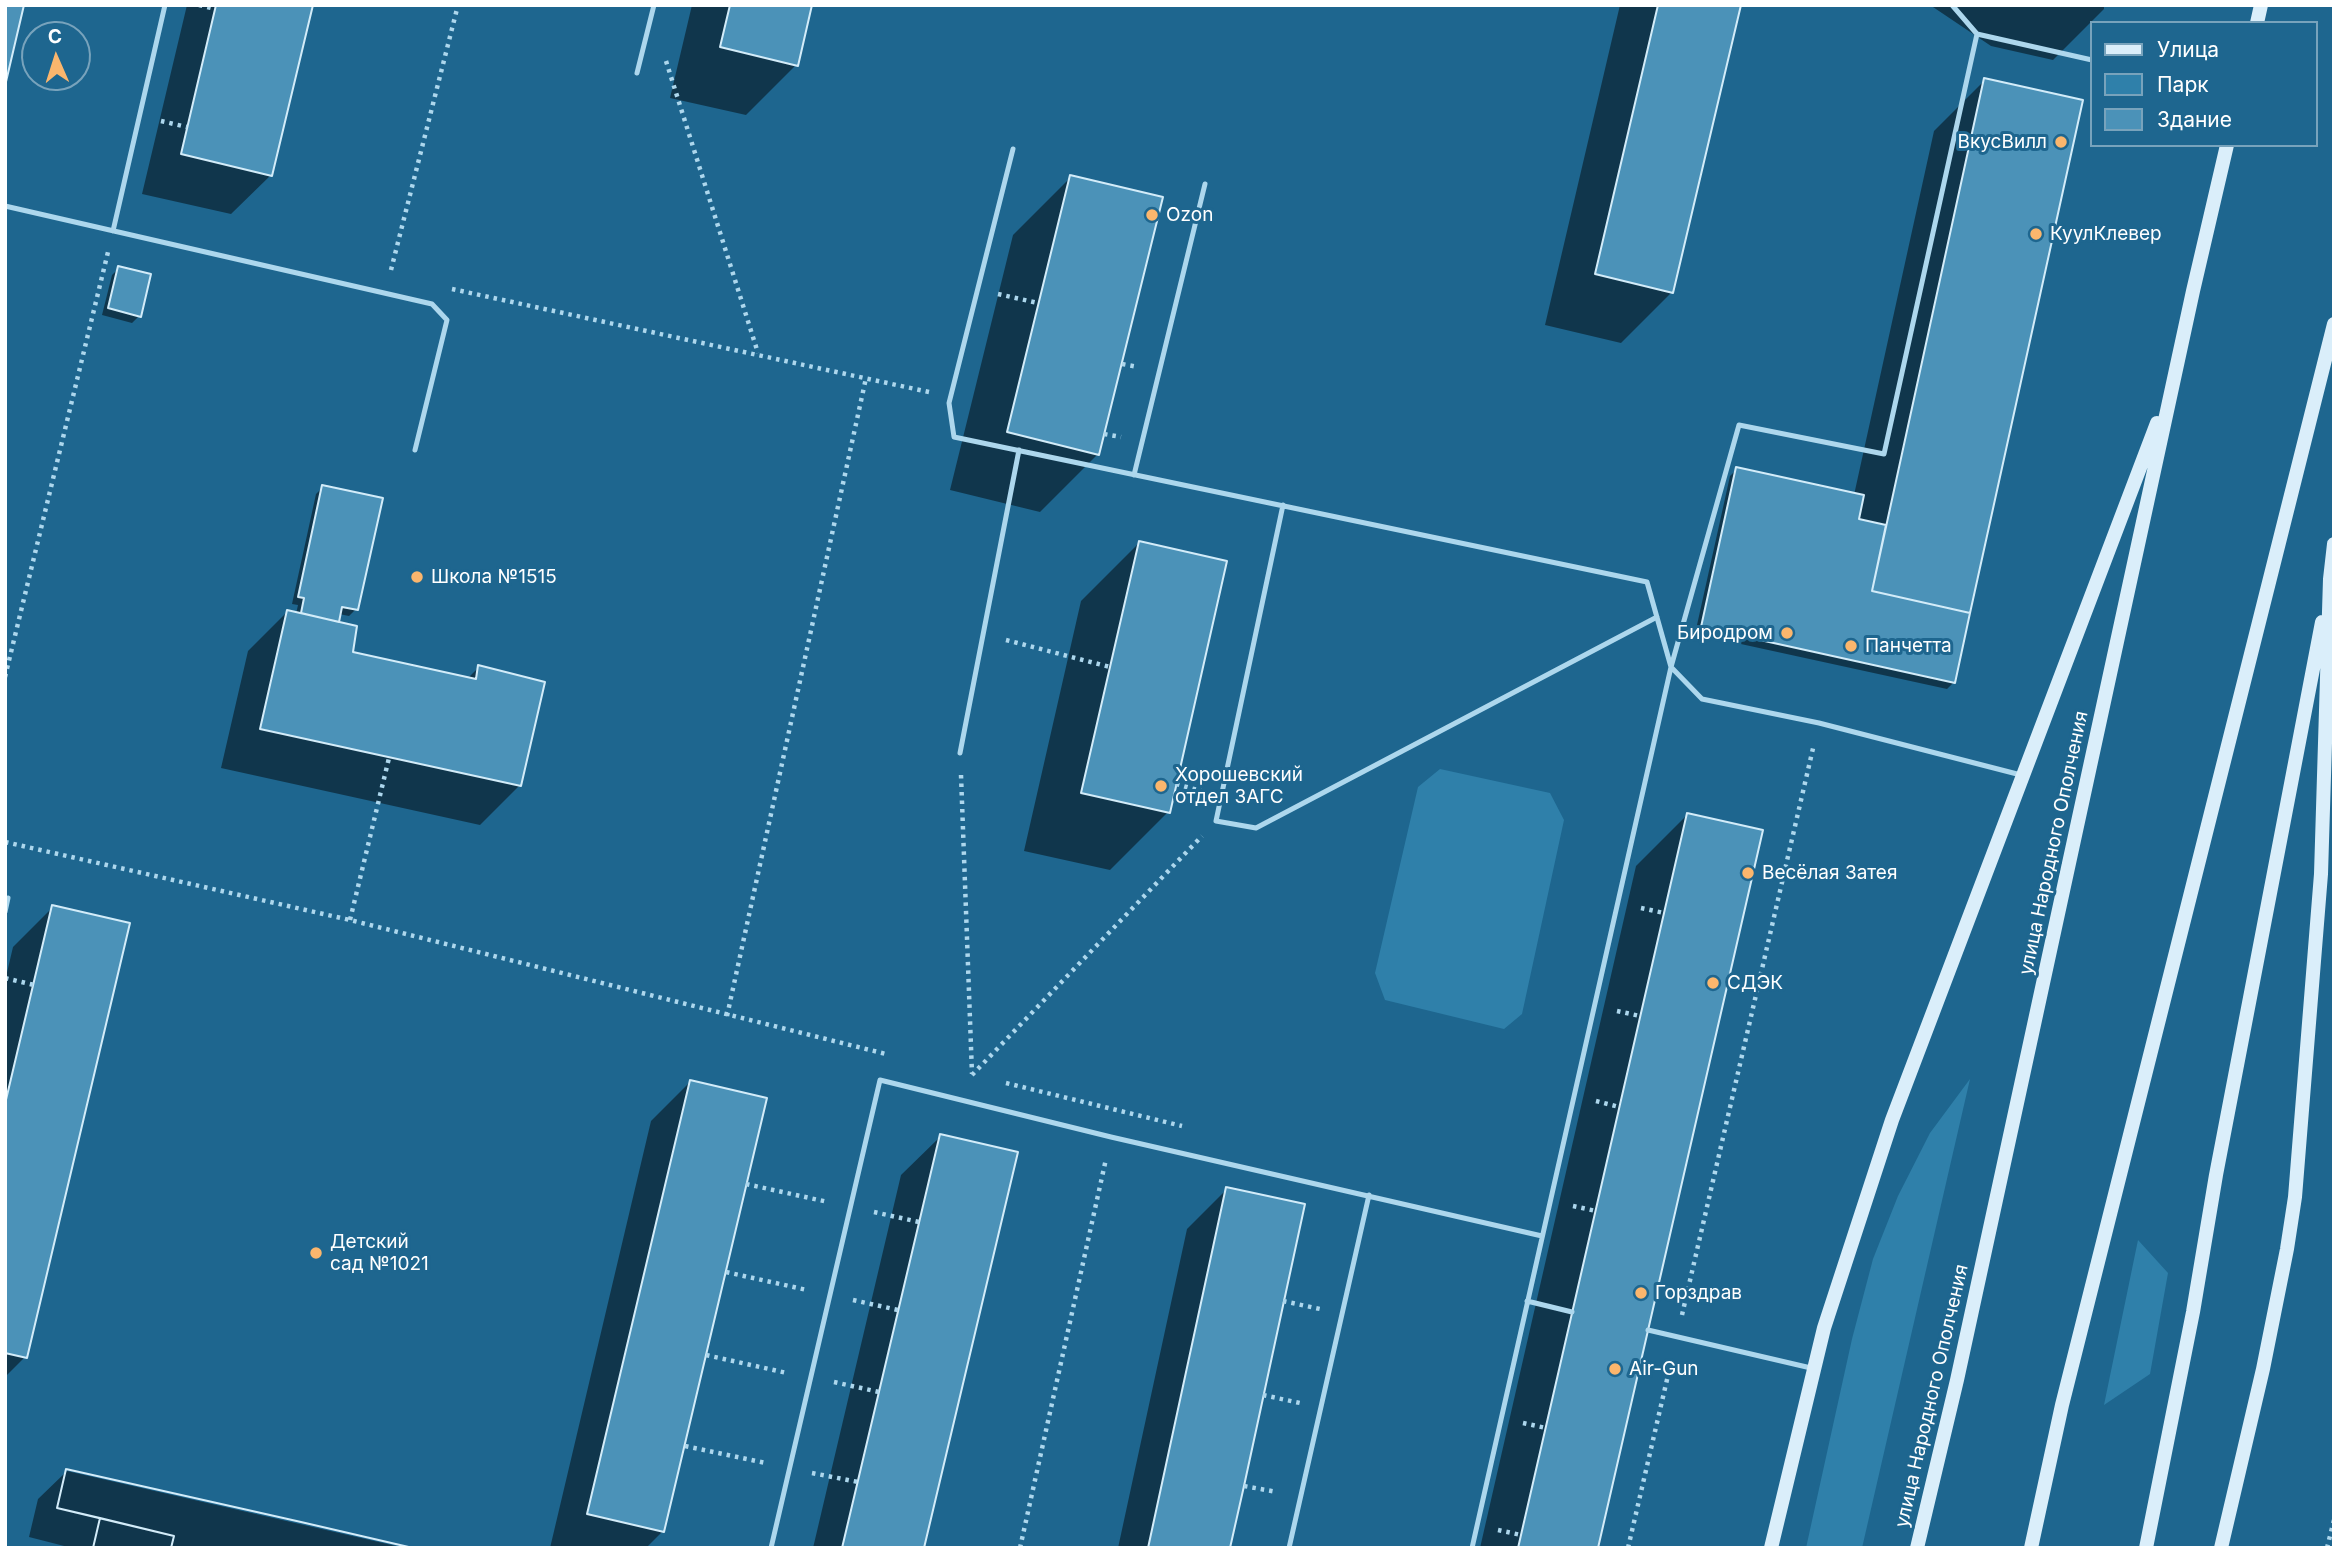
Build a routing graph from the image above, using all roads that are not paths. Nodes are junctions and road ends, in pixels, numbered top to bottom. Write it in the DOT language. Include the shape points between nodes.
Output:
graph roads {
  1 [pos="165,5"];
  2 [pos="654,5"];
  3 [pos="1952,5"];
  4 [pos="1977,34"];
  5 [pos="2090,60"];
  6 [pos="637,73"];
  7 [pos="2227,147"];
  8 [pos="1013,149"];
  9 [pos="1205,184"];
  10 [pos="5,206"];
  11 [pos="113,231"];
  12 [pos="2334,324"];
  13 [pos="2175,376"];
  14 [pos="415,450"];
  15 [pos="1019,450"];
  16 [pos="1134,475"];
  17 [pos="1283,505"];
  18 [pos="2334,544"];
  19 [pos="2330,579"];
  20 [pos="1657,617"];
  21 [pos="1671,667"];
  22 [pos="960,753"];
  23 [pos="2024,776"];
  24 [pos="2327,874"];
  25 [pos="8,898"];
  26 [pos="5,912"];
  27 [pos="1369,1195"];
  28 [pos="1542,1236"];
  29 [pos="1527,1301"];
  30 [pos="1572,1312"];
  31 [pos="1648,1329"];
  32 [pos="1814,1369"];
  33 [pos="771,1548"];
  34 [pos="1289,1548"];
  35 [pos="1472,1548"];
  36 [pos="1771,1548"];
  37 [pos="1917,1548"];
  38 [pos="2031,1548"];
  39 [pos="2146,1548"];
  40 [pos="2221,1548"];
  1 -- 11 [label="lane"];
  2 -- 6 [label="lane"];
  3 -- 4 [label="lane"];
  4 -- 5 [label="lane"];
  4 -- 21 [label="lane" via="1884,454 1739,425"];
  7 -- 13 [label="main road, улица Народного Ополчения"];
  8 -- 15 [label="lane" via="949,403 954,437"];
  9 -- 16 [label="lane"];
  10 -- 11 [label="lane"];
  11 -- 14 [label="lane" via="432,304 447,320"];
  12 -- 38 [label="main road" via="2062,1405"];
  13 -- 23 [label="main road"];
  13 -- 37 [label="main road, улица Народного Ополчения"];
  15 -- 16 [label="lane"];
  15 -- 22 [label="lane"];
  16 -- 17 [label="lane"];
  17 -- 20 [label="lane" via="1647,582"];
  17 -- 20 [label="lane" via="1216,821 1256,828"];
  18 -- 19 [label="main road"];
  19 -- 24 [label="main road"];
  19 -- 39 [label="main road"];
  20 -- 21 [label="lane"];
  21 -- 23 [label="lane" via="1702,699 1819,723"];
  21 -- 28 [label="lane"];
  23 -- 32 [label="main road" via="1892,1120"];
  24 -- 40 [label="main road" via="2294,1210"];
  25 -- 26 [label="lane"];
  27 -- 28 [label="lane"];
  27 -- 33 [label="lane" via="880,1080"];
  27 -- 34 [label="lane"];
  28 -- 29 [label="lane"];
  29 -- 30 [label="lane"];
  29 -- 35 [label="lane"];
  31 -- 32 [label="lane"];
  32 -- 36 [label="main road"];
}
